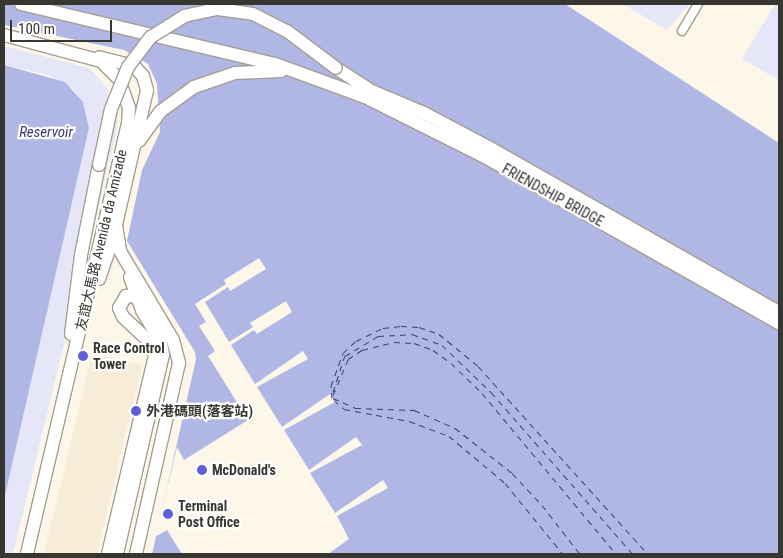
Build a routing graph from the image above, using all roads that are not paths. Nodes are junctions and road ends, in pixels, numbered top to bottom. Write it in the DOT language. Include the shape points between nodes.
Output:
graph roads {
  1 [pos="21,4"];
  2 [pos="57,4"];
  3 [pos="698,4"];
  4 [pos="682,31"];
  5 [pos="4,35"];
  6 [pos="4,42"];
  7 [pos="87,55"];
  8 [pos="320,79"];
  9 [pos="369,89"];
  10 [pos="133,154"];
  11 [pos="116,225"];
  12 [pos="123,255"];
  13 [pos="136,294"];
  14 [pos="146,307"];
  15 [pos="779,312"];
  16 [pos="128,321"];
  17 [pos="779,323"];
  18 [pos="75,335"];
  19 [pos="19,554"];
  20 [pos="27,554"];
  21 [pos="108,554"];
  22 [pos="117,554"];
  23 [pos="136,554"];
  1 -- 8 [label="main road" via="275,64"];
  2 -- 9 [label="main road" via="285,59"];
  3 -- 4 [label="street"];
  5 -- 7 [label="main road, 友誼大馬路 Avenida da Amizade"];
  6 -- 18 [label="main road, 友誼大馬路 Avenida da Amizade" via="93,65 110,79 121,99 121,122"];
  7 -- 10 [label="main road" via="129,64 144,76 147,95"];
  7 -- 18 [label="main road, 友誼大馬路 Avenida da Amizade" via="105,64 119,79 128,98 129,113"];
  8 -- 10 [label="main road" via="272,70 220,76 194,87 172,102 144,133"];
  8 -- 17 [label="main road, FRIENDSHIP BRIDGE" via="422,123"];
  9 -- 15 [label="main road, FRIENDSHIP BRIDGE" via="426,114 490,148"];
  9 -- 18 [label="main road, bridge" via="287,31 262,18 233,10 198,11 162,28 133,60 111,109 81,255"];
  10 -- 11 [label="main road"];
  11 -- 12 [label="main road" via="116,239"];
  11 -- 18 [label="main road"];
  12 -- 13 [label="main road"];
  12 -- 14 [label="main road"];
  13 -- 14 [label="main road"];
  13 -- 16 [label="main road" via="126,296 119,305 120,313"];
  14 -- 16 [label="main road" via="129,308"];
  14 -- 22 [label="main road" via="161,342 163,362"];
  14 -- 23 [label="main road" via="167,331 178,354 178,374"];
  16 -- 21 [label="main road" via="148,339 155,356"];
  18 -- 19 [label="main road, 友誼大馬路 Avenida da Amizade"];
  18 -- 20 [label="main road, 友誼大馬路 Avenida da Amizade"];
}
